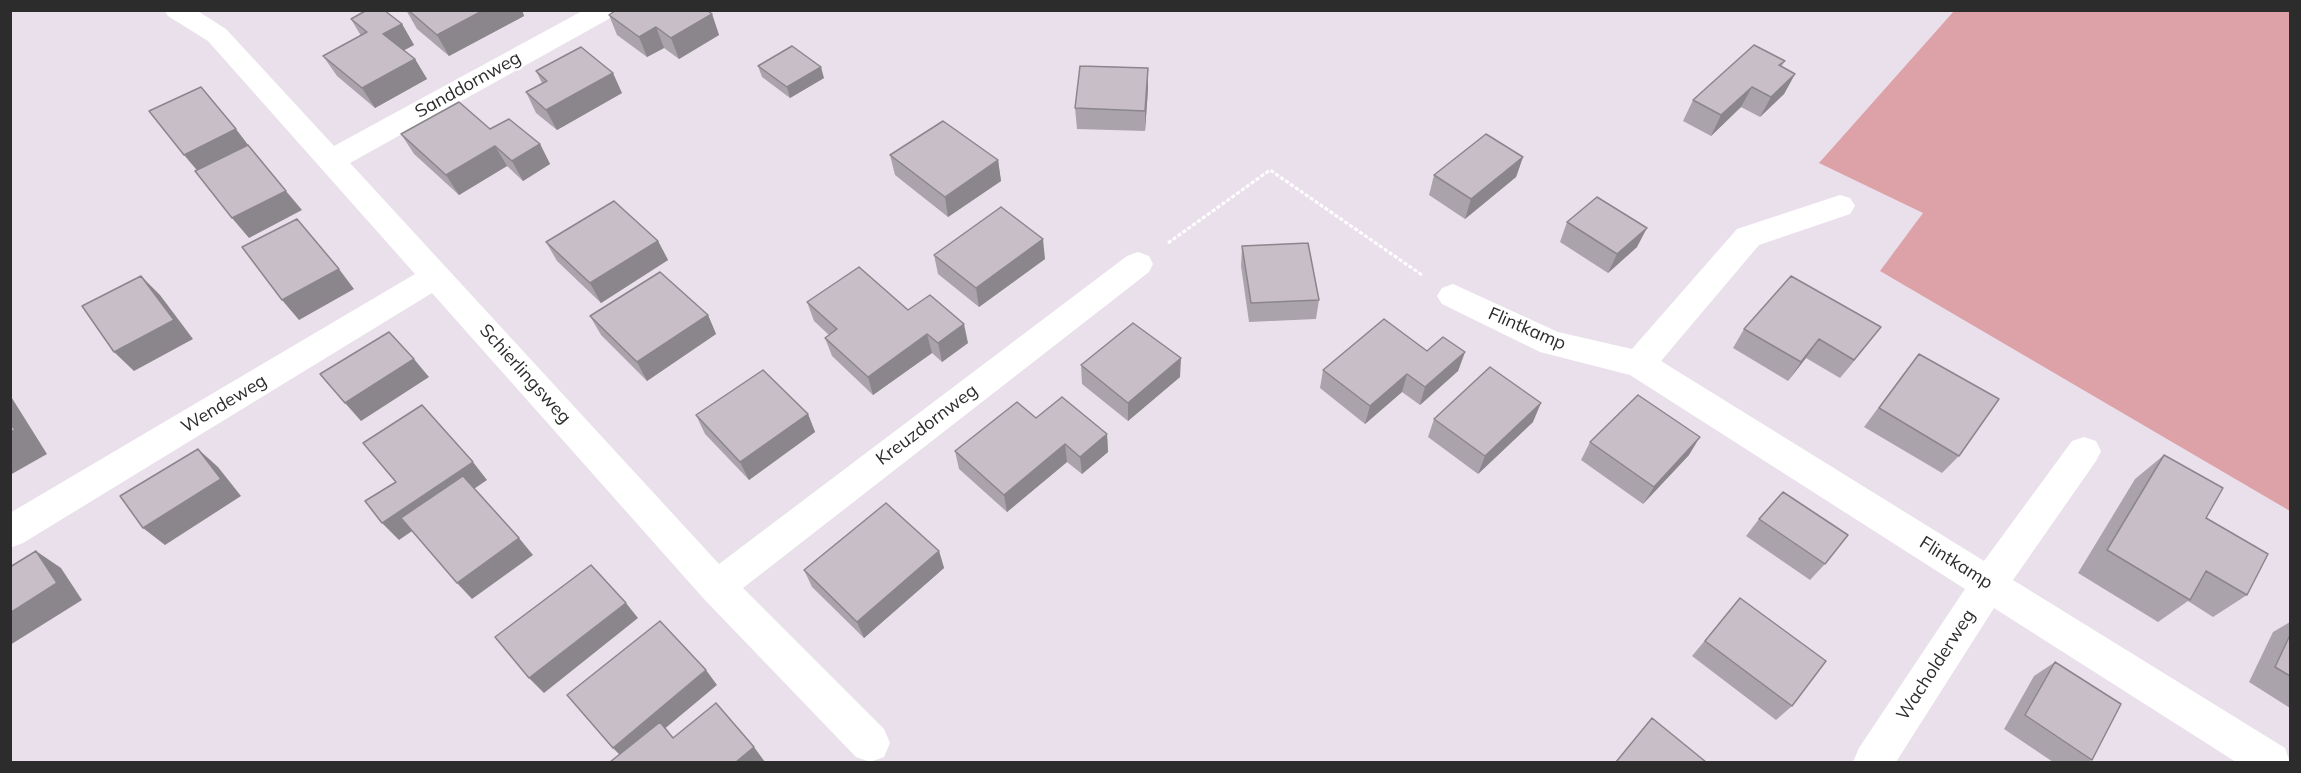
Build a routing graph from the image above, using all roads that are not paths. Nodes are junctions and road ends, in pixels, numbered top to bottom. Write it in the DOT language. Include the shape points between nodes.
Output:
graph roads {
  1 [pos="177,10"];
  2 [pos="605,10"];
  3 [pos="332,160"];
  4 [pos="1840,206"];
  5 [pos="1138,264"];
  6 [pos="437,275"];
  7 [pos="1453,296"];
  8 [pos="1639,364"];
  9 [pos="2084,451"];
  10 [pos="10,532"];
  11 [pos="1989,584"];
  12 [pos="717,586"];
  13 [pos="870,743"];
  14 [pos="1873,762"];
  15 [pos="2271,762"];
  1 -- 3 [label="street, Schierlingsweg" via="217,35"];
  2 -- 3 [label="street, Sanddornweg"];
  3 -- 6 [label="street, Schierlingsweg"];
  4 -- 8 [label="street" via="1748,237"];
  5 -- 12 [label="street, Kreuzdornweg"];
  6 -- 10 [label="street, Wendeweg"];
  6 -- 12 [label="street, Schierlingsweg"];
  7 -- 8 [label="street, Flintkamp" via="1551,343"];
  8 -- 11 [label="street, Flintkamp"];
  9 -- 11 [label="street, Wacholderweg"];
  11 -- 14 [label="street, Wacholderweg"];
  11 -- 15 [label="street, Flintkamp"];
  12 -- 13 [label="street, Schierlingsweg"];
}
